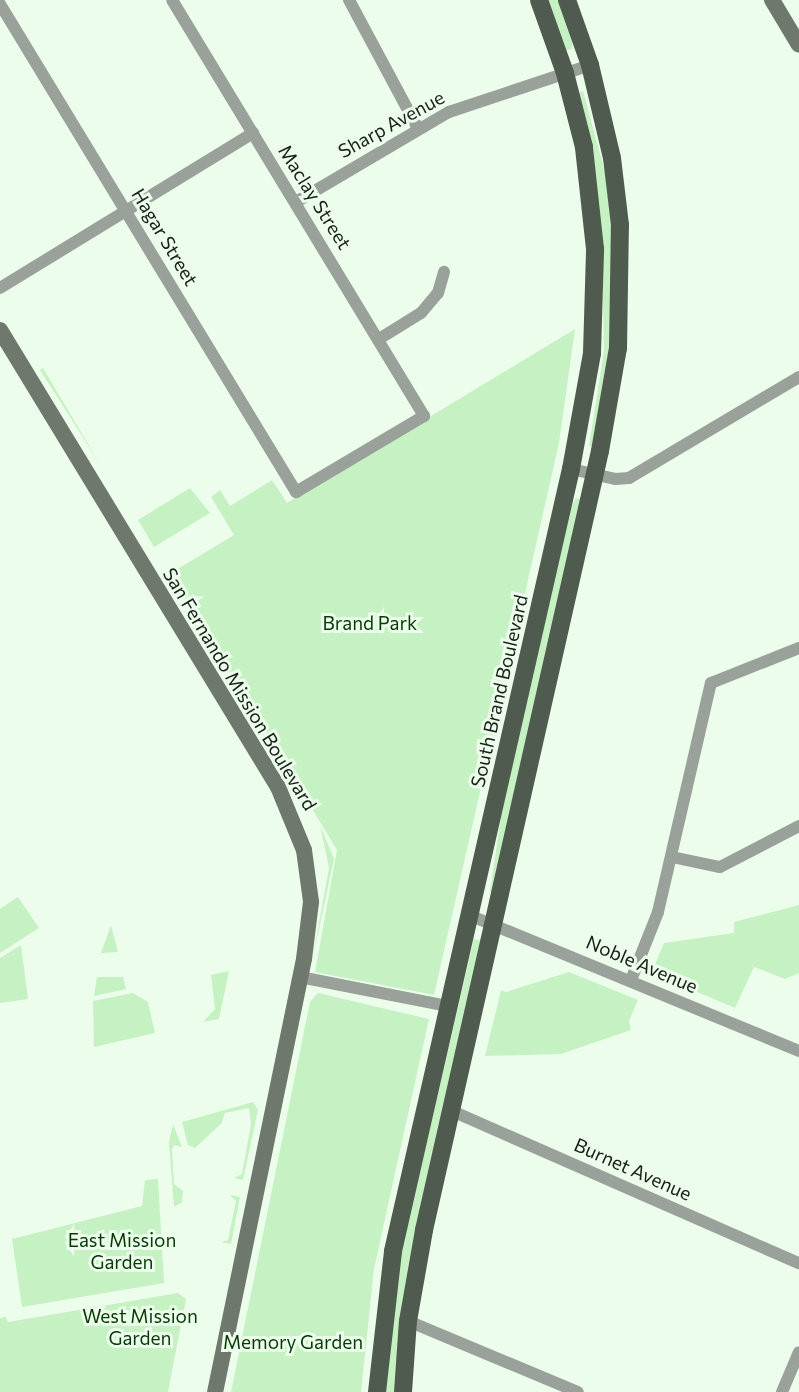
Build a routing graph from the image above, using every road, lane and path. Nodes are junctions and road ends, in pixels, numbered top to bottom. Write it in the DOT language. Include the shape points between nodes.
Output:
graph roads {
  1 [pos="172,0"];
  2 [pos="349,0"];
  3 [pos="539,0"];
  4 [pos="568,0"];
  5 [pos="772,0"];
  6 [pos="0,4"];
  7 [pos="799,45"];
  8 [pos="590,65"];
  9 [pos="565,73"];
  10 [pos="417,127"];
  11 [pos="253,133"];
  12 [pos="296,202"];
  13 [pos="128,212"];
  14 [pos="444,272"];
  15 [pos="0,288"];
  16 [pos="0,330"];
  17 [pos="379,339"];
  18 [pos="799,377"];
  19 [pos="424,415"];
  20 [pos="571,469"];
  21 [pos="595,475"];
  22 [pos="799,648"];
  23 [pos="799,826"];
  24 [pos="672,857"];
  25 [pos="469,915"];
  26 [pos="494,923"];
  27 [pos="300,977"];
  28 [pos="631,980"];
  29 [pos="448,1006"];
  30 [pos="799,1051"];
  31 [pos="452,1111"];
  32 [pos="799,1263"];
  33 [pos="408,1321"];
  34 [pos="799,1352"];
  35 [pos="215,1392"];
  36 [pos="377,1392"];
  37 [pos="403,1392"];
  38 [pos="579,1392"];
  39 [pos="782,1392"];
  1 -- 11 [label="street, Maclay Street"];
  2 -- 10 [label="street"];
  3 -- 9 [label="main road, South Brand Boulevard"];
  4 -- 8 [label="main road"];
  5 -- 7 [label="main road"];
  6 -- 13 [label="street, Hagar Street"];
  8 -- 9 [label="street, Sharp Avenue"];
  8 -- 21 [label="main road" via="612,158 621,289 614,378"];
  9 -- 10 [label="street, Sharp Avenue"];
  9 -- 20 [label="main road, South Brand Boulevard" via="584,147 595,261 592,353"];
  10 -- 12 [label="street, Sharp Avenue"];
  11 -- 12 [label="street, Maclay Street"];
  11 -- 13 [label="street"];
  12 -- 17 [label="street, Maclay Street"];
  13 -- 15 [label="street"];
  13 -- 19 [label="street, Hagar Street" via="296,492"];
  14 -- 17 [label="street" via="438,293 421,313"];
  16 -- 27 [label="main road, San Fernando Mission Boulevard" via="289,808 304,850 311,902"];
  17 -- 19 [label="street, Maclay Street"];
  18 -- 21 [label="street" via="629,478"];
  20 -- 21 [label="street"];
  20 -- 25 [label="main road, South Brand Boulevard"];
  21 -- 26 [label="main road"];
  22 -- 24 [label="street" via="711,683"];
  23 -- 24 [label="street" via="720,867"];
  24 -- 28 [label="street" via="658,912"];
  25 -- 26 [label="street, Noble Avenue"];
  25 -- 29 [label="main road, South Brand Boulevard"];
  26 -- 28 [label="street, Noble Avenue"];
  26 -- 31 [label="main road"];
  27 -- 29 [label="street"];
  27 -- 35 [label="main road, San Fernando Mission Boulevard"];
  28 -- 30 [label="street, Noble Avenue"];
  29 -- 36 [label="main road, South Brand Boulevard" via="389,1270"];
  31 -- 32 [label="street, Burnet Avenue"];
  31 -- 33 [label="main road"];
  33 -- 37 [label="main road"];
  33 -- 38 [label="street"];
  34 -- 39 [label="street"];
}
